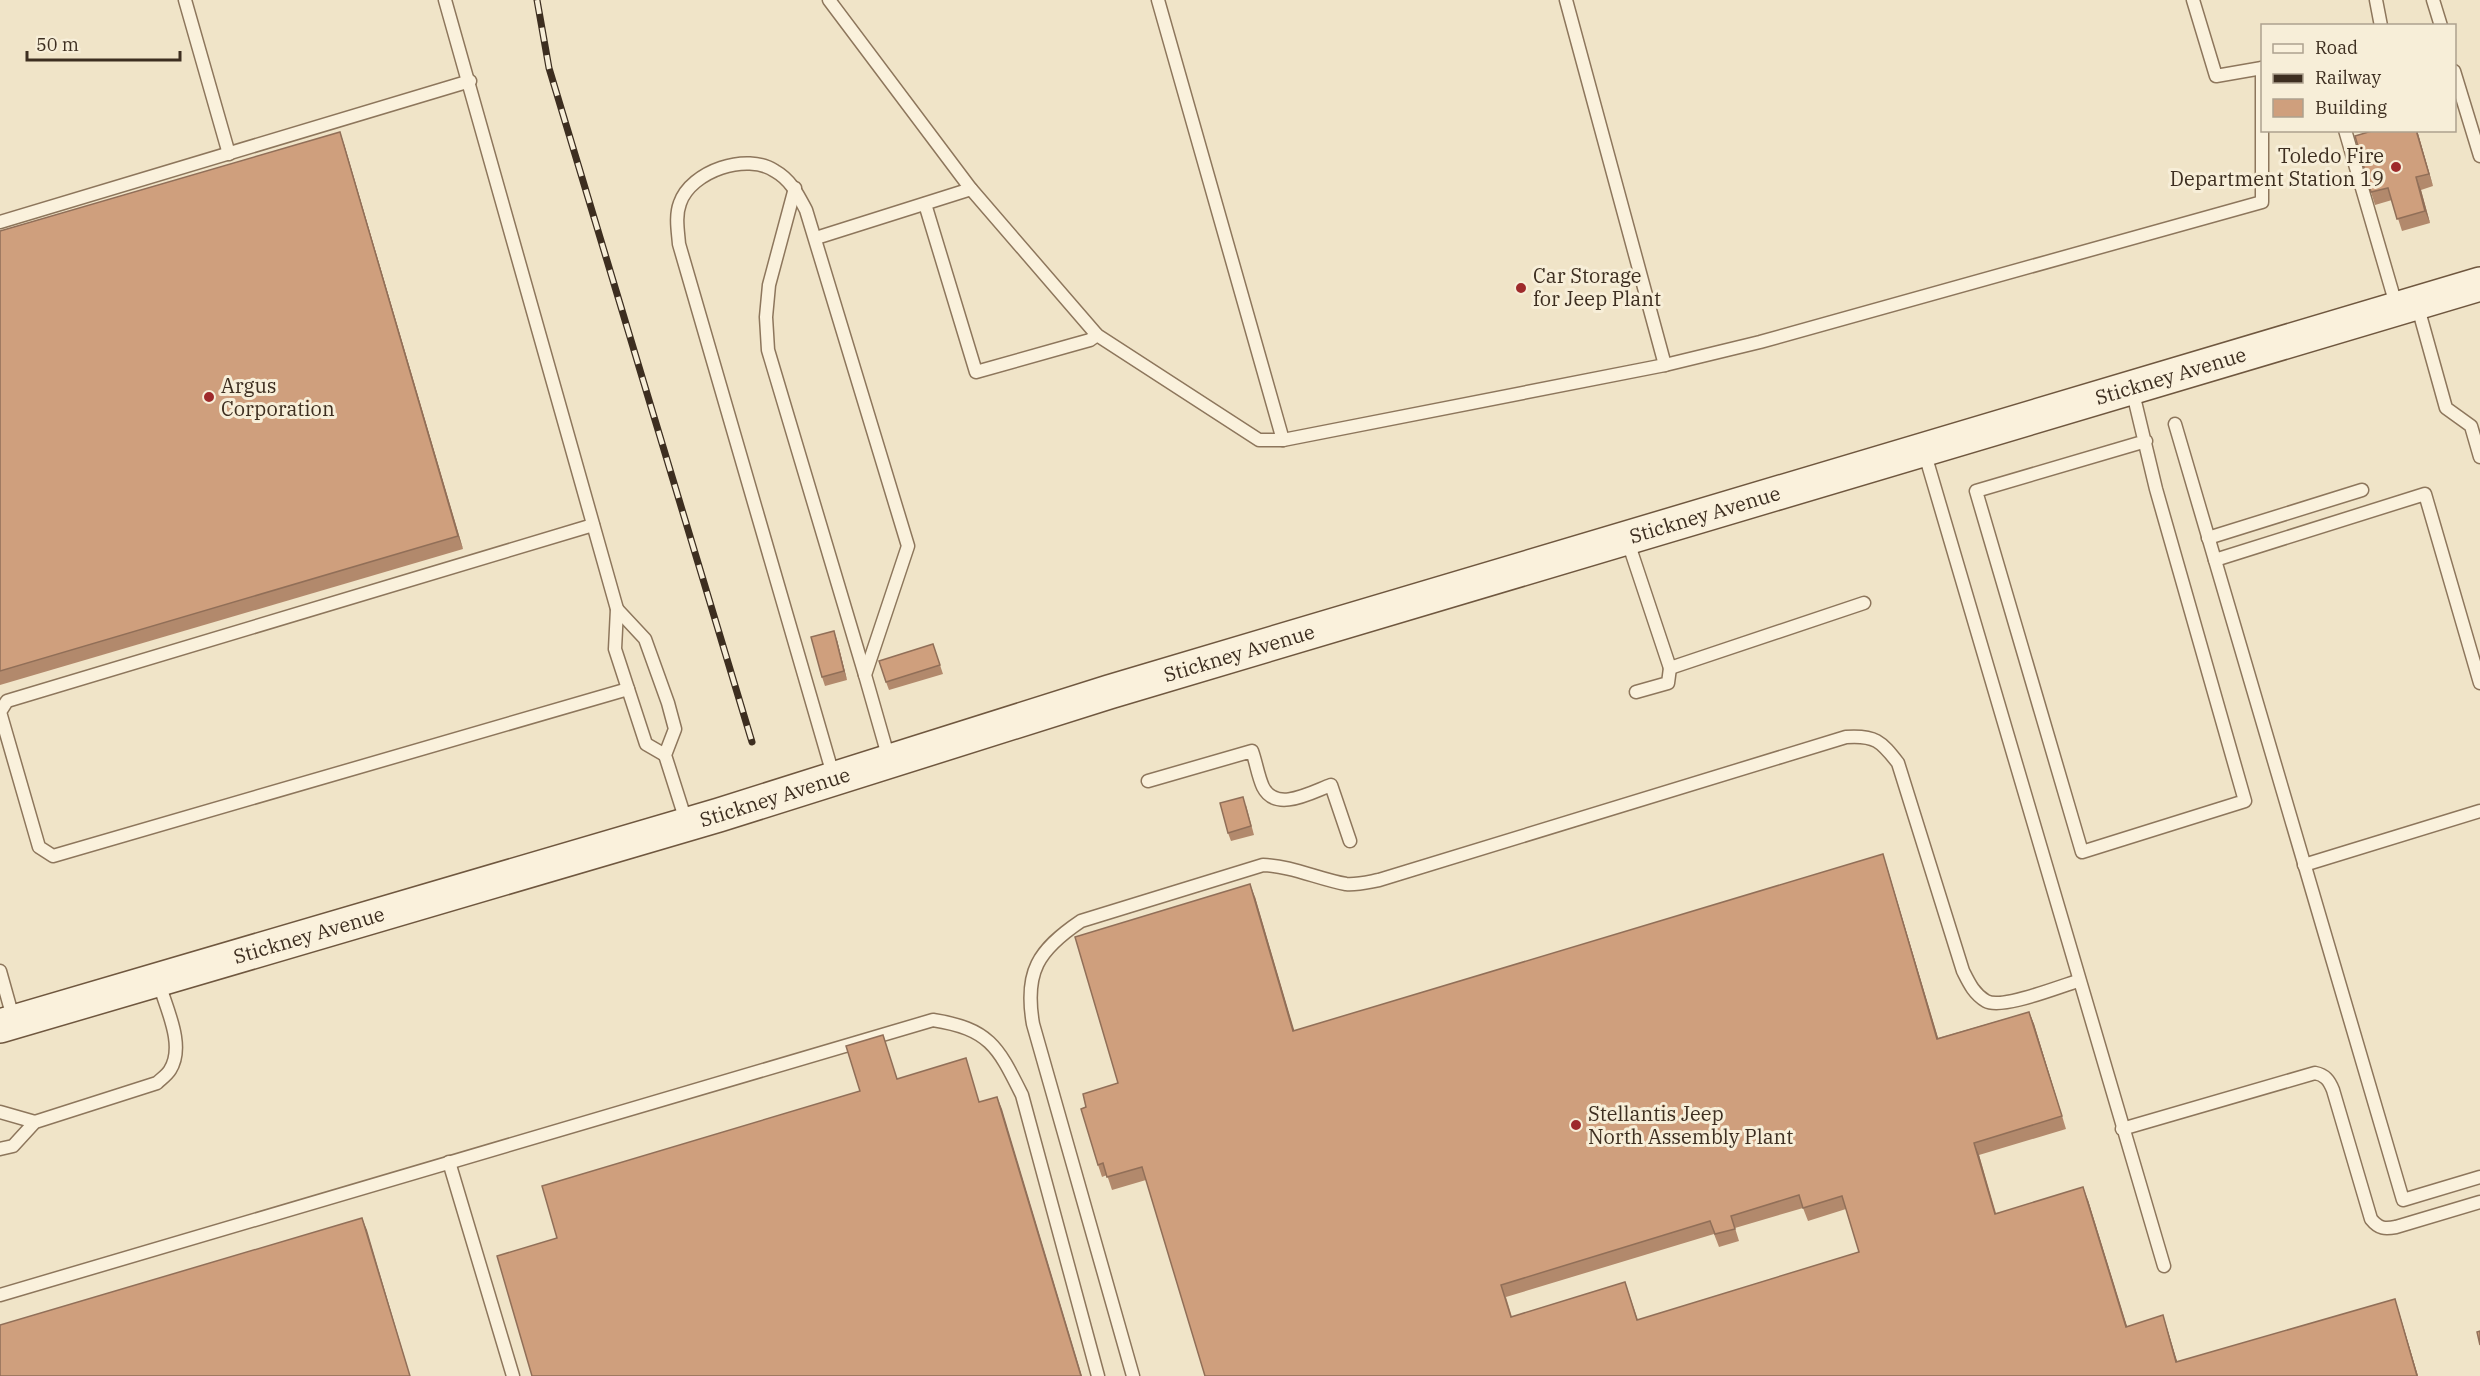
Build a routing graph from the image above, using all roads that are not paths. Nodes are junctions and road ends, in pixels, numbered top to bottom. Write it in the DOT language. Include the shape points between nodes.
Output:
graph roads {
  1 [pos="185,0"];
  2 [pos="445,0"];
  3 [pos="829,0"];
  4 [pos="1158,0"];
  5 [pos="1566,0"];
  6 [pos="2193,0"];
  7 [pos="2376,0"];
  8 [pos="2433,0"];
  9 [pos="2380,24"];
  10 [pos="2440,24"];
  11 [pos="2261,68"];
  12 [pos="2456,78"];
  13 [pos="470,81"];
  14 [pos="2262,132"];
  15 [pos="2346,132"];
  16 [pos="229,154"];
  17 [pos="2480,156"];
  18 [pos="795,188"];
  19 [pos="970,189"];
  20 [pos="925,204"];
  21 [pos="0,222"];
  22 [pos="816,238"];
  23 [pos="2480,284"];
  24 [pos="2407,306"];
  25 [pos="1097,334"];
  26 [pos="1665,365"];
  27 [pos="2132,387"];
  28 [pos="2175,424"];
  29 [pos="1283,440"];
  30 [pos="2146,441"];
  31 [pos="1923,450"];
  32 [pos="2480,457"];
  33 [pos="2362,490"];
  34 [pos="593,525"];
  35 [pos="1627,538"];
  36 [pos="2208,538"];
  37 [pos="2214,560"];
  38 [pos="1864,603"];
  39 [pos="617,609"];
  40 [pos="1670,668"];
  41 [pos="865,675"];
  42 [pos="2480,682"];
  43 [pos="628,689"];
  44 [pos="1636,692"];
  45 [pos="665,755"];
  46 [pos="890,761"];
  47 [pos="834,779"];
  48 [pos="1148,781"];
  49 [pos="2480,811"];
  50 [pos="687,824"];
  51 [pos="1350,841"];
  52 [pos="2304,865"];
  53 [pos="0,971"];
  54 [pos="158,979"];
  55 [pos="2078,981"];
  56 [pos="7,1024"];
  57 [pos="0,1112"];
  58 [pos="35,1122"];
  59 [pos="2122,1129"];
  60 [pos="0,1149"];
  61 [pos="449,1162"];
  62 [pos="2480,1177"];
  63 [pos="2480,1202"];
  64 [pos="2164,1266"];
  65 [pos="0,1296"];
  66 [pos="513,1376"];
  67 [pos="1098,1376"];
  68 [pos="1133,1376"];
  1 -- 16 [label="lane"];
  2 -- 13 [label="lane"];
  3 -- 19 [label="lane"];
  4 -- 29 [label="lane"];
  5 -- 26 [label="lane"];
  6 -- 11 [label="lane" via="2216,76"];
  7 -- 9 [label="lane"];
  8 -- 10 [label="lane"];
  12 -- 17 [label="lane"];
  13 -- 16 [label="lane"];
  13 -- 34 [label="lane"];
  14 -- 26 [label="lane" via="2262,202"];
  15 -- 24 [label="lane"];
  16 -- 21 [label="lane"];
  18 -- 22 [label="lane"];
  18 -- 41 [label="lane" via="770,285 766,317 768,350"];
  18 -- 47 [label="lane" via="774,170 746,162 721,168 690,187 680,202 677,223 693,294"];
  19 -- 20 [label="lane"];
  19 -- 25 [label="lane"];
  20 -- 22 [label="lane"];
  20 -- 25 [label="lane" via="976,372 1090,340"];
  22 -- 41 [label="lane" via="908,546"];
  23 -- 24 [label="street, Stickney Avenue"];
  24 -- 27 [label="street, Stickney Avenue"];
  24 -- 32 [label="lane" via="2446,408 2472,426"];
  25 -- 29 [label="lane" via="1259,441"];
  26 -- 29 [label="lane"];
  27 -- 30 [label="lane"];
  27 -- 31 [label="street, Stickney Avenue"];
  28 -- 36 [label="lane"];
  30 -- 30 [label="lane" via="2156,489 2245,801 2082,852 1976,490"];
  31 -- 35 [label="street, Stickney Avenue"];
  31 -- 55 [label="lane"];
  33 -- 36 [label="lane"];
  34 -- 39 [label="lane"];
  34 -- 43 [label="lane" via="7,701 0,712 39,847 53,856"];
  35 -- 40 [label="lane"];
  35 -- 46 [label="street, Stickney Avenue" via="1100,694"];
  36 -- 37 [label="lane"];
  37 -- 42 [label="lane" via="2425,494"];
  37 -- 52 [label="lane"];
  38 -- 40 [label="lane"];
  39 -- 43 [label="lane" via="615,649"];
  39 -- 45 [label="lane" via="645,639 668,703 675,729"];
  40 -- 44 [label="lane" via="1668,683"];
  41 -- 46 [label="lane"];
  43 -- 45 [label="lane" via="646,744"];
  45 -- 50 [label="lane"];
  46 -- 47 [label="street, Stickney Avenue"];
  47 -- 50 [label="street, Stickney Avenue"];
  48 -- 51 [label="lane" via="1252,751 1264,788 1271,797 1292,799 1331,785"];
  49 -- 52 [label="lane"];
  50 -- 54 [label="street, Stickney Avenue"];
  52 -- 62 [label="lane" via="2403,1200"];
  53 -- 56 [label="lane"];
  54 -- 56 [label="street, Stickney Avenue"];
  54 -- 58 [label="lane" via="176,1040 177,1055 170,1071 157,1083"];
  55 -- 59 [label="lane"];
  55 -- 68 [label="lane" via="2004,1003 1988,1002 1971,989 1898,763 1885,746 1866,735 1846,737 1379,880 1347,884 1263,865 1081,921 1042,954 1032,976 1029,998 1033,1024"];
  57 -- 58 [label="lane"];
  58 -- 60 [label="lane" via="13,1146"];
  59 -- 63 [label="lane" via="2315,1073 2330,1080 2376,1225 2384,1229 2396,1227"];
  59 -- 64 [label="lane"];
  61 -- 65 [label="lane"];
  61 -- 66 [label="lane"];
  61 -- 67 [label="lane" via="902,1028 933,1020 957,1024 982,1034 1006,1063 1022,1095"];
}
